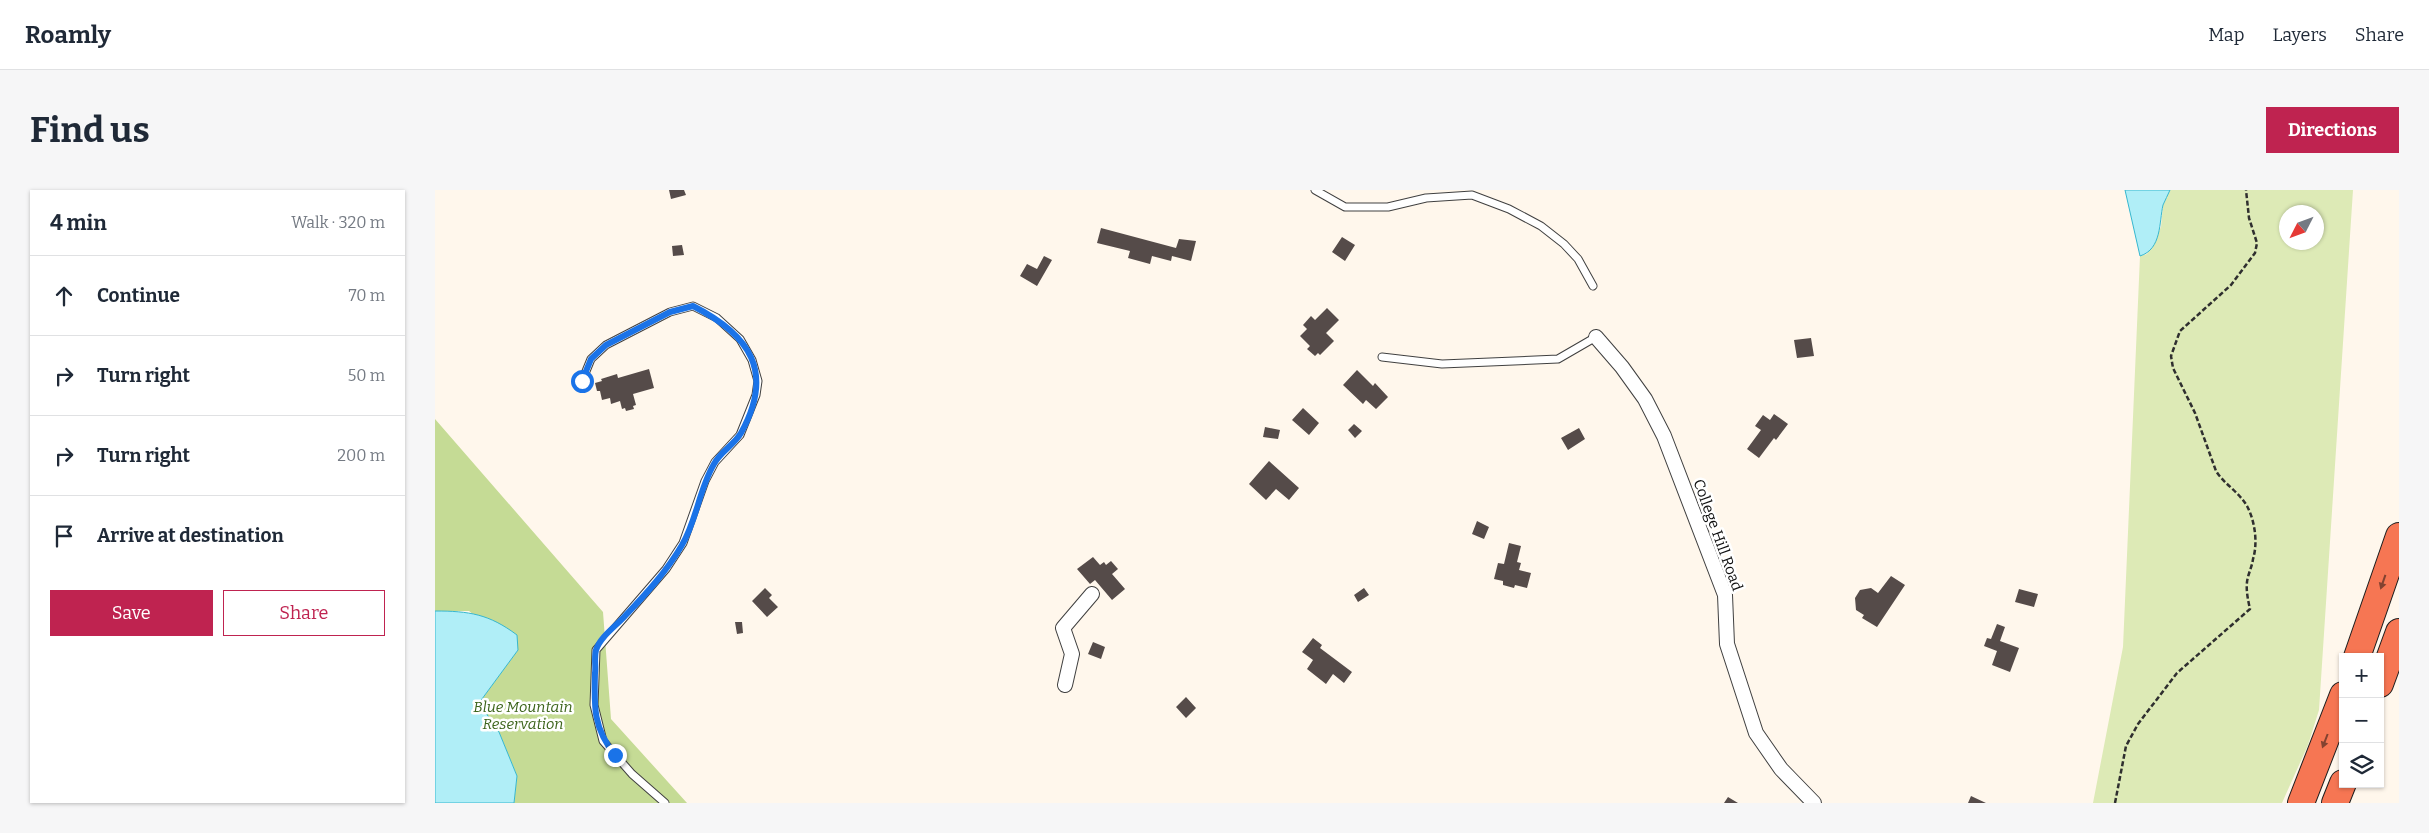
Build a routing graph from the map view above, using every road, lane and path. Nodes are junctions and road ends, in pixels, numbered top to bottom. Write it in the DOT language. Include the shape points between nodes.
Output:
graph roads {
  1 [pos="1315,190"];
  2 [pos="2246,190"];
  3 [pos="1593,286"];
  4 [pos="1596,336"];
  5 [pos="1382,357"];
  6 [pos="583,388"];
  7 [pos="2399,536"];
  8 [pos="1092,594"];
  9 [pos="2399,632"];
  10 [pos="2358,653"];
  11 [pos="2384,673"];
  12 [pos="1065,685"];
  13 [pos="2342,698"];
  14 [pos="2341,788"];
  15 [pos="665,803"];
  16 [pos="1814,803"];
  17 [pos="2115,803"];
  18 [pos="2301,803"];
  19 [pos="2335,803"];
  1 -- 3 [label="lane" via="1345,207 1389,207 1426,198 1471,195 1509,209 1541,226 1578,259"];
  2 -- 17 [label="path" via="2249,218 2257,243 2255,253 2231,285 2180,331 2171,356 2173,368 2195,413 2216,471 2240,495 2249,512 2255,532 2247,581 2250,609 2177,673 2138,724 2126,746"];
  4 -- 5 [label="lane" via="1558,359 1442,364"];
  4 -- 16 [label="street, College Hill Road" via="1645,399 1664,436 1725,595 1727,644 1756,733 1781,769"];
  6 -- 15 [label="lane" via="582,381 591,359 606,345 670,312 693,306 717,318 740,339 752,360 758,381 751,411 740,435 715,462 683,543 660,576 596,650 594,706 603,741 632,774"];
  7 -- 10 [label="highway, one-way"];
  8 -- 12 [label="street" via="1063,628 1072,654"];
  9 -- 11 [label="highway"];
  13 -- 18 [label="highway, one-way"];
  14 -- 19 [label="highway"];
}
